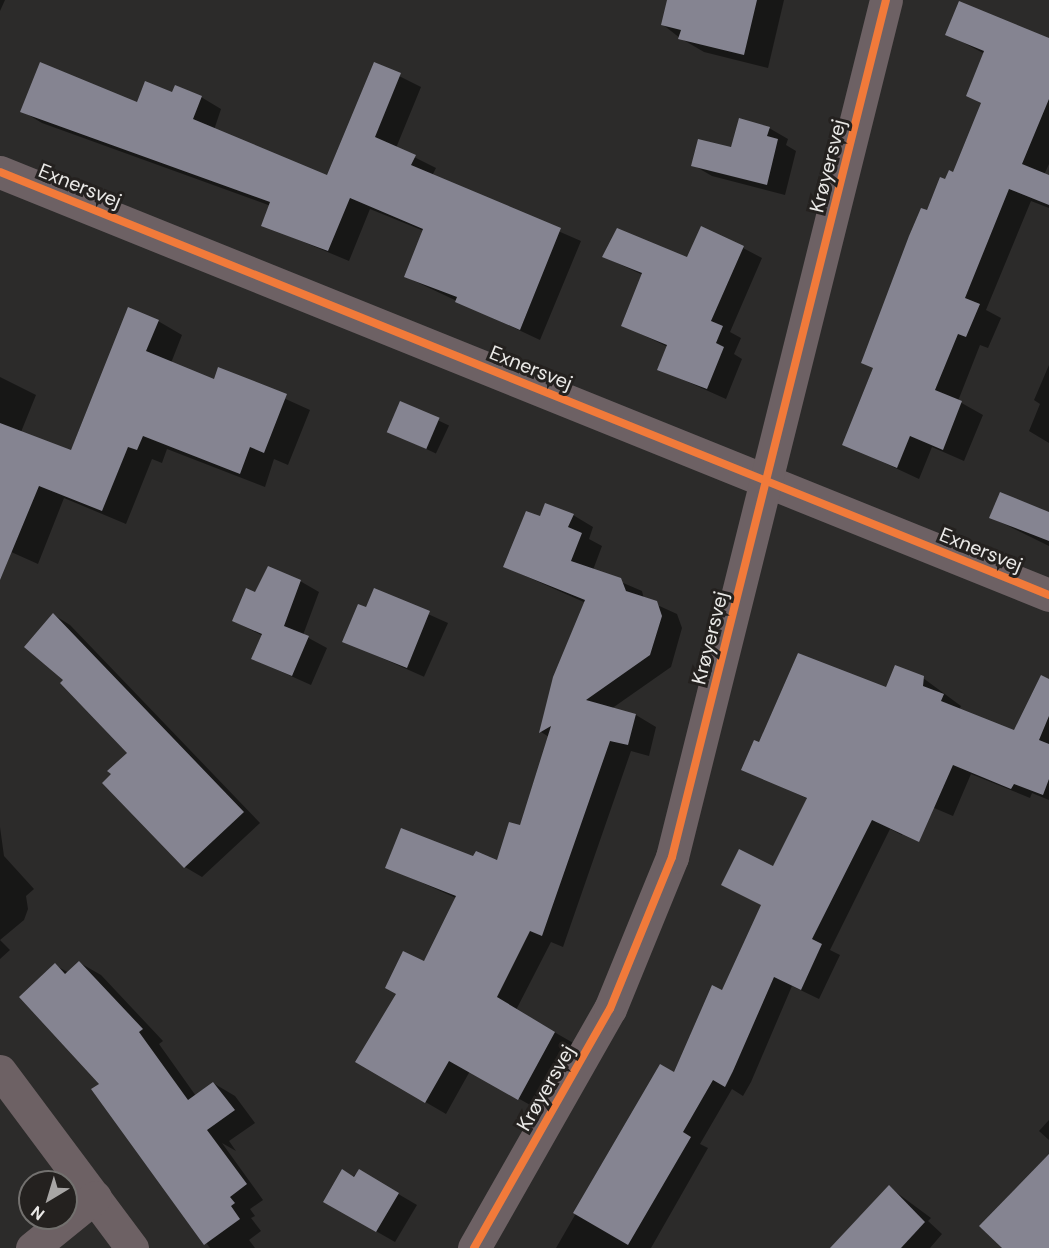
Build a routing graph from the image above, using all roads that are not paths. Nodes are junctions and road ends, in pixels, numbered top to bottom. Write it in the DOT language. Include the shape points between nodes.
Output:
graph roads {
  1 [pos="886,0"];
  2 [pos="0,172"];
  3 [pos="767,482"];
  4 [pos="1049,595"];
  5 [pos="0,1071"];
  6 [pos="95,1197"];
  7 [pos="32,1248"];
  8 [pos="132,1248"];
  9 [pos="474,1248"];
  1 -- 3 [label="street, Krøyersvej"];
  2 -- 3 [label="street, Exnersvej"];
  3 -- 4 [label="street, Exnersvej"];
  3 -- 9 [label="street, Krøyersvej" via="672,857 610,1009"];
  5 -- 6 [label="street"];
  6 -- 7 [label="street"];
  6 -- 8 [label="street"];
}
